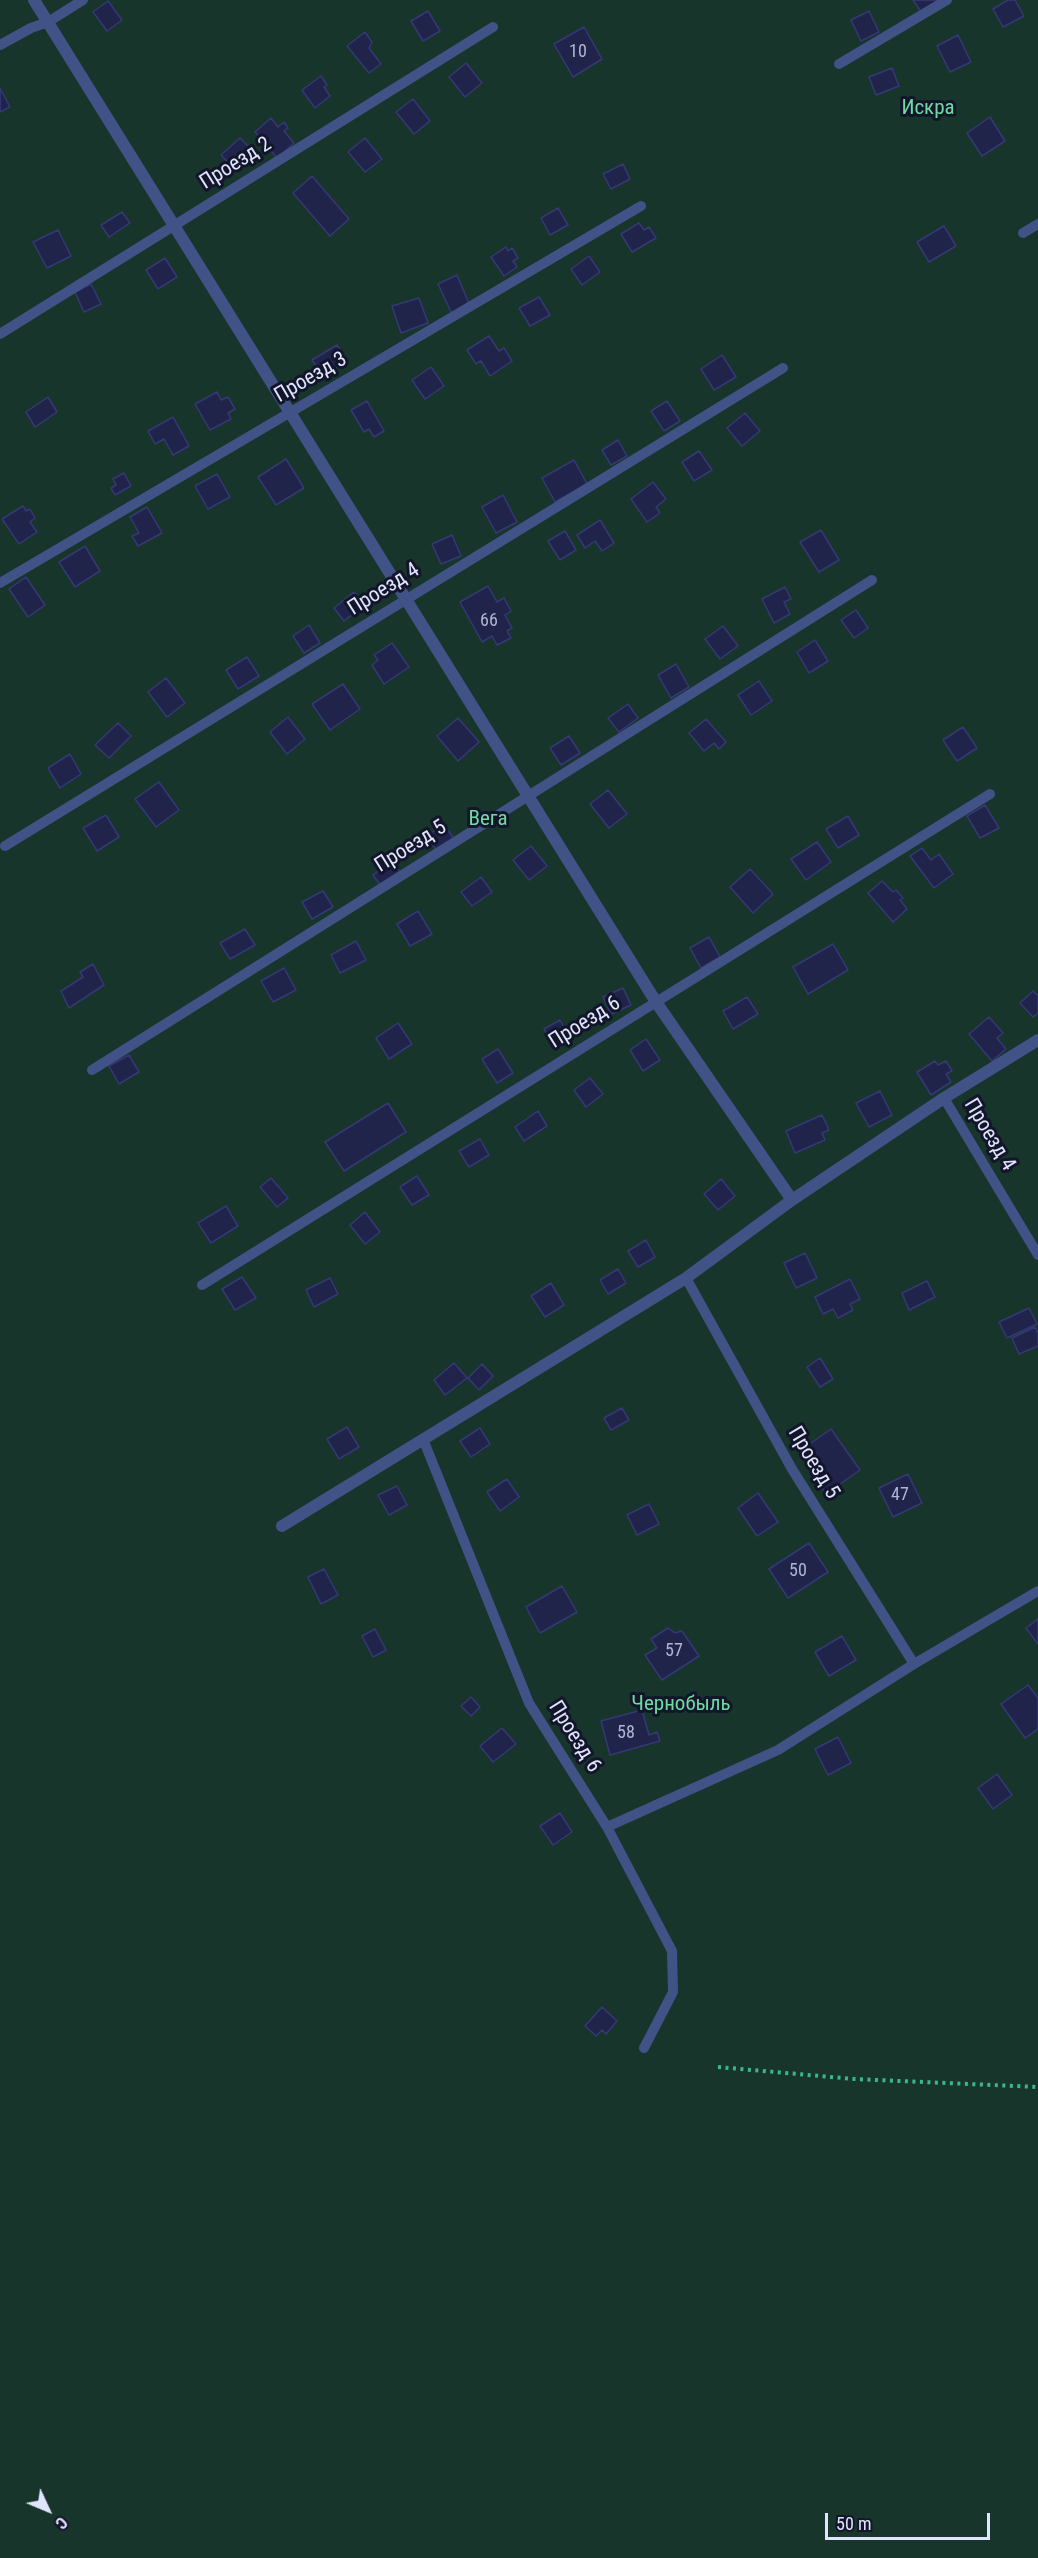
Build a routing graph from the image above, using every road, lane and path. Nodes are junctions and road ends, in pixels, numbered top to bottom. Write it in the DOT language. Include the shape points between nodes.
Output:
graph roads {
  1 [pos="34,0"];
  2 [pos="83,0"];
  3 [pos="946,0"];
  4 [pos="48,22"];
  5 [pos="493,27"];
  6 [pos="0,45"];
  7 [pos="839,64"];
  8 [pos="641,206"];
  9 [pos="1038,224"];
  10 [pos="174,226"];
  11 [pos="1023,233"];
  12 [pos="0,334"];
  13 [pos="783,368"];
  14 [pos="290,412"];
  15 [pos="872,580"];
  16 [pos="0,583"];
  17 [pos="406,599"];
  18 [pos="990,794"];
  19 [pos="528,796"];
  20 [pos="5,846"];
  21 [pos="656,1002"];
  22 [pos="1038,1041"];
  23 [pos="92,1070"];
  24 [pos="944,1098"];
  25 [pos="792,1200"];
  26 [pos="1038,1255"];
  27 [pos="686,1278"];
  28 [pos="202,1285"];
  29 [pos="423,1439"];
  30 [pos="282,1526"];
  31 [pos="1038,1591"];
  32 [pos="914,1664"];
  33 [pos="607,1827"];
  34 [pos="644,2048"];
  35 [pos="718,2067"];
  36 [pos="1038,2087"];
  1 -- 4 [label="street"];
  2 -- 4 [label="lane"];
  3 -- 7 [label="lane"];
  4 -- 6 [label="lane"];
  4 -- 10 [label="street"];
  5 -- 10 [label="lane, Проезд 2"];
  8 -- 14 [label="lane, Проезд 3"];
  9 -- 11 [label="lane"];
  10 -- 12 [label="lane, Проезд 2"];
  10 -- 14 [label="street"];
  13 -- 17 [label="lane, Проезд 4"];
  14 -- 16 [label="lane, Проезд 3"];
  14 -- 17 [label="street"];
  15 -- 19 [label="lane, Проезд 5"];
  17 -- 19 [label="street"];
  17 -- 20 [label="lane, Проезд 4"];
  18 -- 21 [label="lane, Проезд 6"];
  19 -- 21 [label="street"];
  19 -- 23 [label="lane, Проезд 5"];
  21 -- 25 [label="street"];
  21 -- 28 [label="lane, Проезд 6"];
  22 -- 24 [label="street"];
  24 -- 25 [label="street"];
  24 -- 26 [label="lane, Проезд 4"];
  25 -- 27 [label="street"];
  27 -- 29 [label="street"];
  27 -- 32 [label="lane, Проезд 5" via="792,1469"];
  29 -- 30 [label="street"];
  29 -- 33 [label="lane, Проезд 6" via="529,1703"];
  31 -- 32 [label="lane"];
  32 -- 33 [label="lane" via="777,1750"];
  33 -- 34 [label="lane, Проезд 6" via="672,1951 673,1992"];
  35 -- 36 [label="path" via="854,2079"];
}
